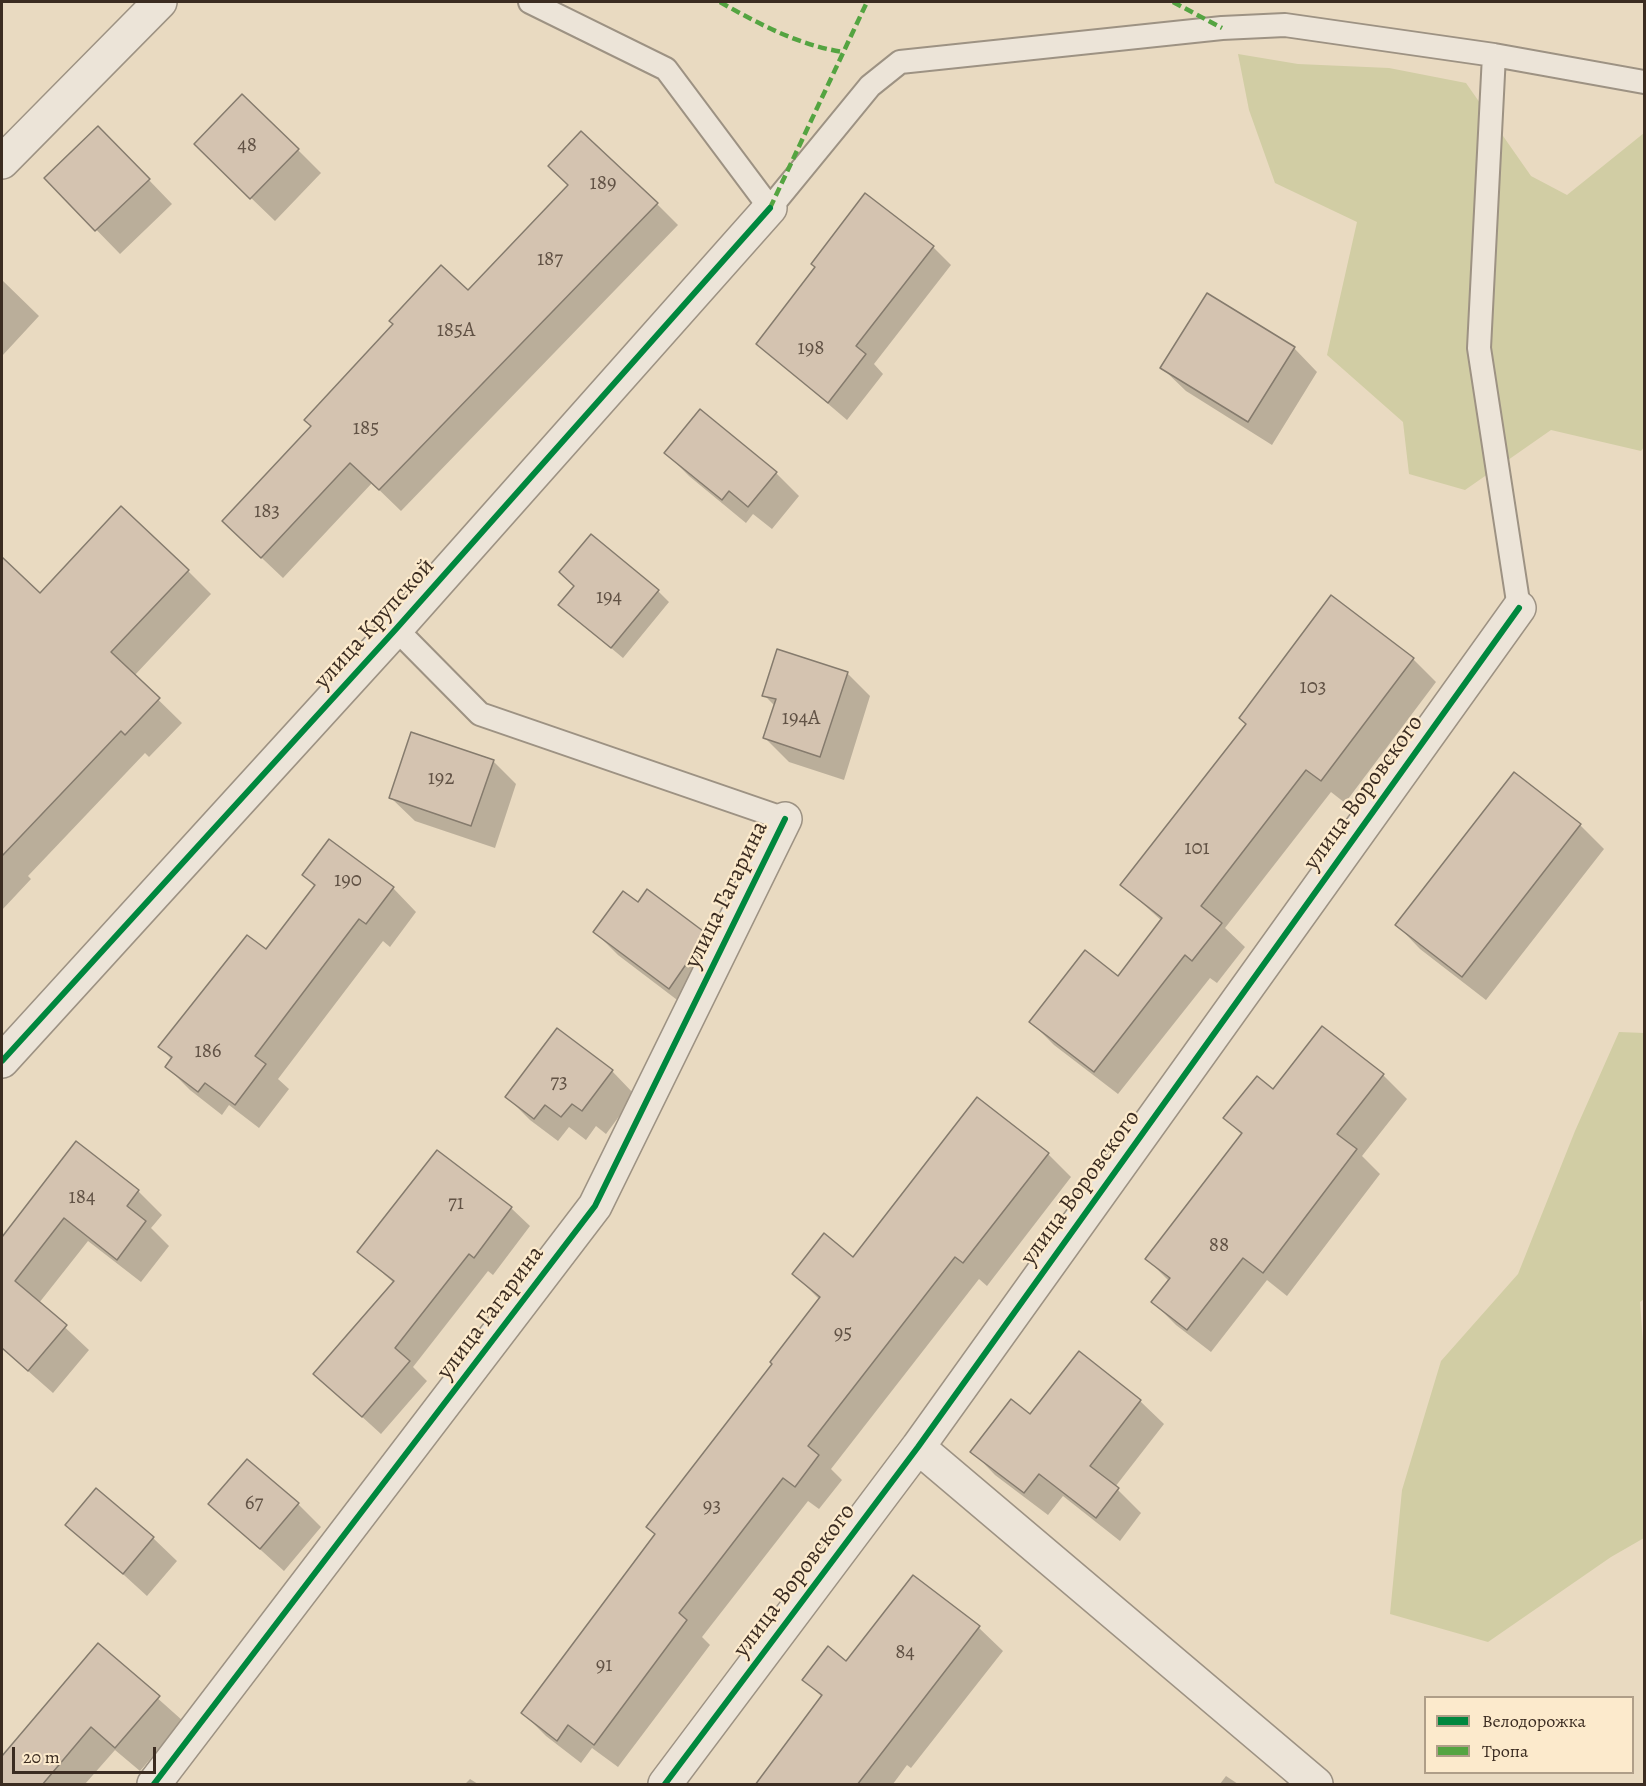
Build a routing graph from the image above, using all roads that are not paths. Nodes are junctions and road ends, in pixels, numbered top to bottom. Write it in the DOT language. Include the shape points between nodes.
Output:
graph roads {
  1 [pos="160,2"];
  2 [pos="530,2"];
  3 [pos="1494,55"];
  4 [pos="1644,82"];
  5 [pos="2,162"];
  6 [pos="770,208"];
  7 [pos="1519,608"];
  8 [pos="396,629"];
  9 [pos="785,819"];
  10 [pos="2,1061"];
  11 [pos="918,1447"];
  12 [pos="154,1785"];
  13 [pos="665,1785"];
  14 [pos="1316,1785"];
  1 -- 5 [label="street"];
  2 -- 6 [label="lane" via="666,69"];
  3 -- 4 [label="lane"];
  3 -- 6 [label="lane" via="1285,26 1222,28 900,62 870,86"];
  3 -- 7 [label="lane" via="1479,348"];
  6 -- 8 [label="street, улица Крупской"];
  7 -- 11 [label="street, улица Воровского"];
  8 -- 9 [label="lane" via="480,714"];
  8 -- 10 [label="street, улица Крупской"];
  9 -- 12 [label="street, улица Гагарина" via="595,1206"];
  11 -- 13 [label="street, улица Воровского"];
  11 -- 14 [label="street"];
}
